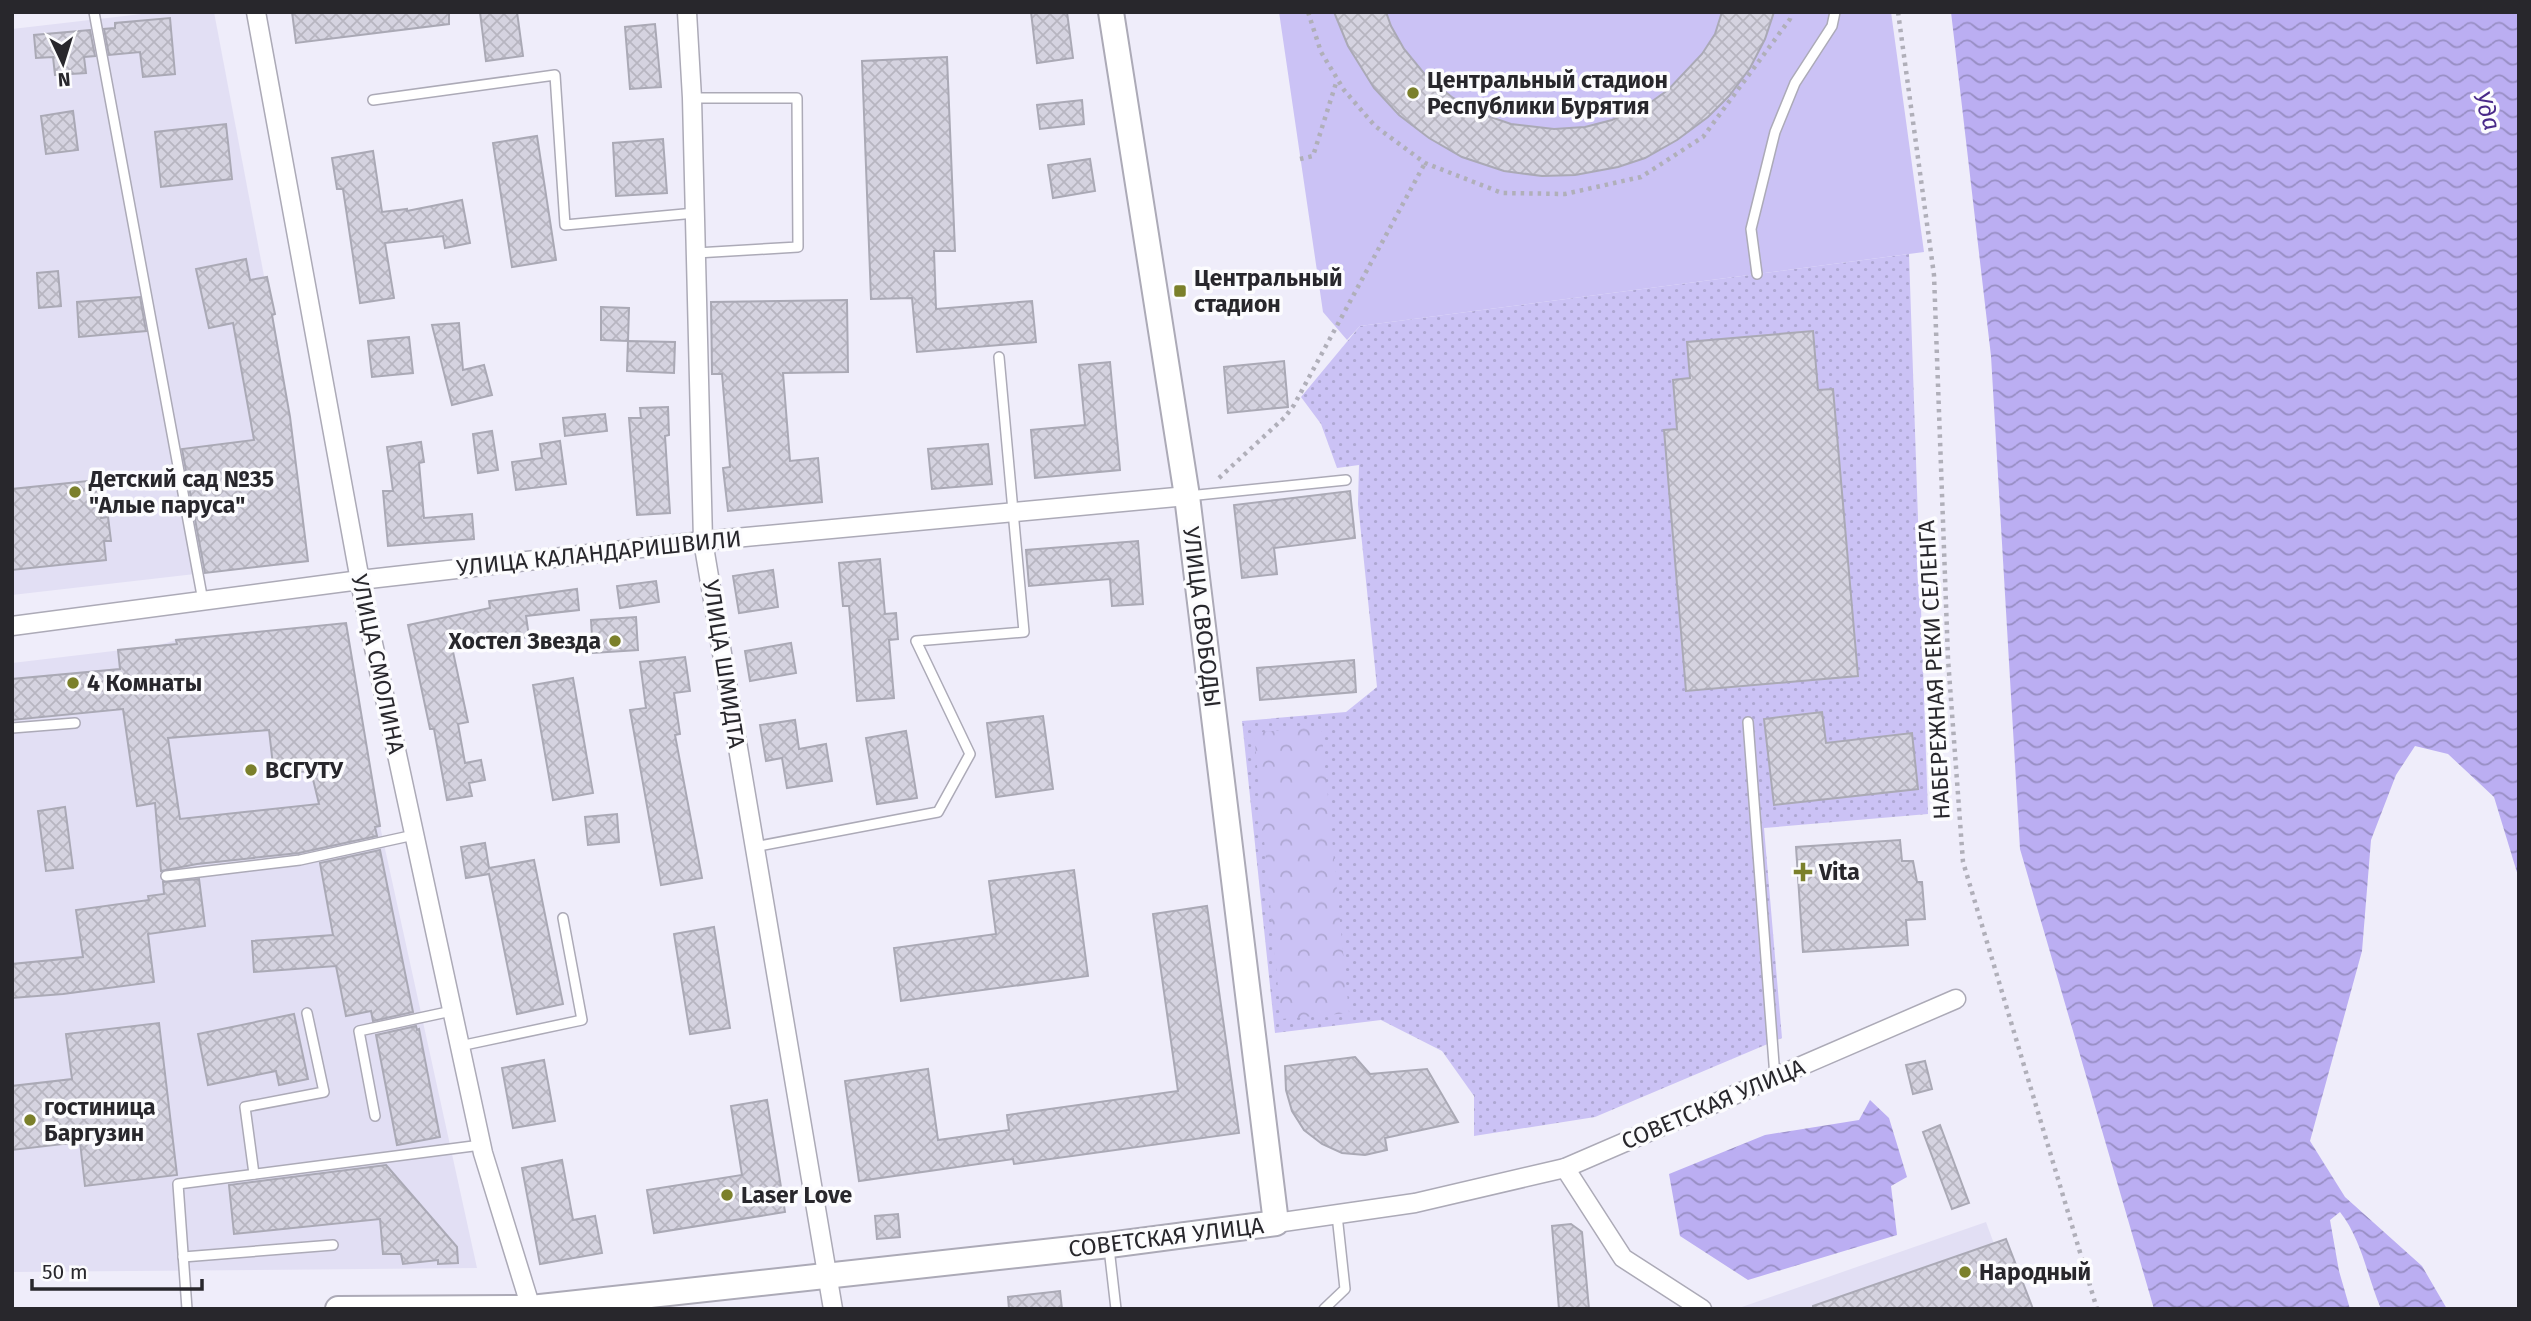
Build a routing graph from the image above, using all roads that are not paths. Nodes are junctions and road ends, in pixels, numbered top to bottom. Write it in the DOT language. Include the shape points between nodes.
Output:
graph roads {
  1 [pos="94,12"];
  2 [pos="256,12"];
  3 [pos="687,12"];
  4 [pos="1111,12"];
  5 [pos="1835,12"];
  6 [pos="692,98"];
  7 [pos="373,100"];
  8 [pos="695,213"];
  9 [pos="696,253"];
  10 [pos="1757,274"];
  11 [pos="999,357"];
  12 [pos="1346,480"];
  13 [pos="1194,496"];
  14 [pos="1013,512"];
  15 [pos="703,541"];
  16 [pos="360,580"];
  17 [pos="204,601"];
  18 [pos="12,626"];
  19 [pos="1748,722"];
  20 [pos="75,723"];
  21 [pos="12,728"];
  22 [pos="414,835"];
  23 [pos="754,847"];
  24 [pos="166,876"];
  25 [pos="563,918"];
  26 [pos="1956,999"];
  27 [pos="452,1011"];
  28 [pos="307,1013"];
  29 [pos="460,1046"];
  30 [pos="1775,1077"];
  31 [pos="375,1116"];
  32 [pos="481,1145"];
  33 [pos="1565,1168"];
  34 [pos="254,1174"];
  35 [pos="1337,1215"];
  36 [pos="1276,1223"];
  37 [pos="332,1245"];
  38 [pos="1109,1245"];
  39 [pos="183,1257"];
  40 [pos="826,1275"];
  41 [pos="519,1308"];
  42 [pos="187,1309"];
  43 [pos="338,1309"];
  44 [pos="833,1309"];
  45 [pos="1116,1309"];
  46 [pos="1324,1309"];
  47 [pos="1702,1309"];
  1 -- 17 [label="lane"];
  2 -- 16 [label="street, УЛИЦА СМОЛИНА"];
  3 -- 6 [label="street, УЛИЦА ШМИДТА"];
  4 -- 13 [label="main road, УЛИЦА СВОБОДЫ"];
  5 -- 10 [label="lane" via="1832,26 1796,83 1775,132 1751,229"];
  6 -- 8 [label="street, УЛИЦА ШМИДТА"];
  6 -- 9 [label="lane" via="797,98 798,247"];
  7 -- 8 [label="lane" via="555,75 565,225"];
  8 -- 9 [label="street, УЛИЦА ШМИДТА"];
  9 -- 15 [label="street, УЛИЦА ШМИДТА"];
  11 -- 14 [label="lane"];
  12 -- 13 [label="lane"];
  13 -- 14 [label="street, УЛИЦА КАЛАНДАРИШВИЛИ"];
  13 -- 36 [label="main road, УЛИЦА СВОБОДЫ"];
  14 -- 15 [label="street, УЛИЦА КАЛАНДАРИШВИЛИ"];
  14 -- 23 [label="lane" via="1024,632 916,641 970,754 938,812"];
  15 -- 16 [label="street, УЛИЦА КАЛАНДАРИШВИЛИ"];
  15 -- 23 [label="street, УЛИЦА ШМИДТА"];
  16 -- 17 [label="street, УЛИЦА КАЛАНДАРИШВИЛИ"];
  16 -- 22 [label="street, УЛИЦА СМОЛИНА"];
  17 -- 18 [label="street, УЛИЦА КАЛАНДАРИШВИЛИ"];
  19 -- 30 [label="lane"];
  20 -- 21 [label="lane"];
  22 -- 24 [label="lane" via="300,860"];
  22 -- 27 [label="street, УЛИЦА СМОЛИНА"];
  23 -- 40 [label="street, УЛИЦА ШМИДТА"];
  25 -- 29 [label="lane" via="582,1020"];
  26 -- 30 [label="street, СОВЕТСКАЯ УЛИЦА"];
  27 -- 29 [label="street, УЛИЦА СМОЛИНА"];
  27 -- 31 [label="lane" via="359,1031"];
  28 -- 34 [label="lane" via="324,1092 244,1107"];
  29 -- 32 [label="street, УЛИЦА СМОЛИНА"];
  30 -- 33 [label="street, СОВЕТСКАЯ УЛИЦА"];
  32 -- 34 [label="lane"];
  32 -- 41 [label="street, УЛИЦА СМОЛИНА"];
  33 -- 35 [label="street, СОВЕТСКАЯ УЛИЦА" via="1415,1203"];
  33 -- 47 [label="street" via="1623,1258"];
  34 -- 39 [label="lane" via="178,1184"];
  35 -- 36 [label="street, СОВЕТСКАЯ УЛИЦА"];
  35 -- 46 [label="lane" via="1345,1289"];
  36 -- 38 [label="main road, СОВЕТСКАЯ УЛИЦА"];
  37 -- 39 [label="lane"];
  38 -- 40 [label="main road, СОВЕТСКАЯ УЛИЦА"];
  38 -- 45 [label="lane"];
  39 -- 42 [label="lane"];
  40 -- 41 [label="main road, СОВЕТСКАЯ УЛИЦА"];
  40 -- 44 [label="street, УЛИЦА ШМИДТА"];
  41 -- 43 [label="main road, СОВЕТСКАЯ УЛИЦА"];
}
